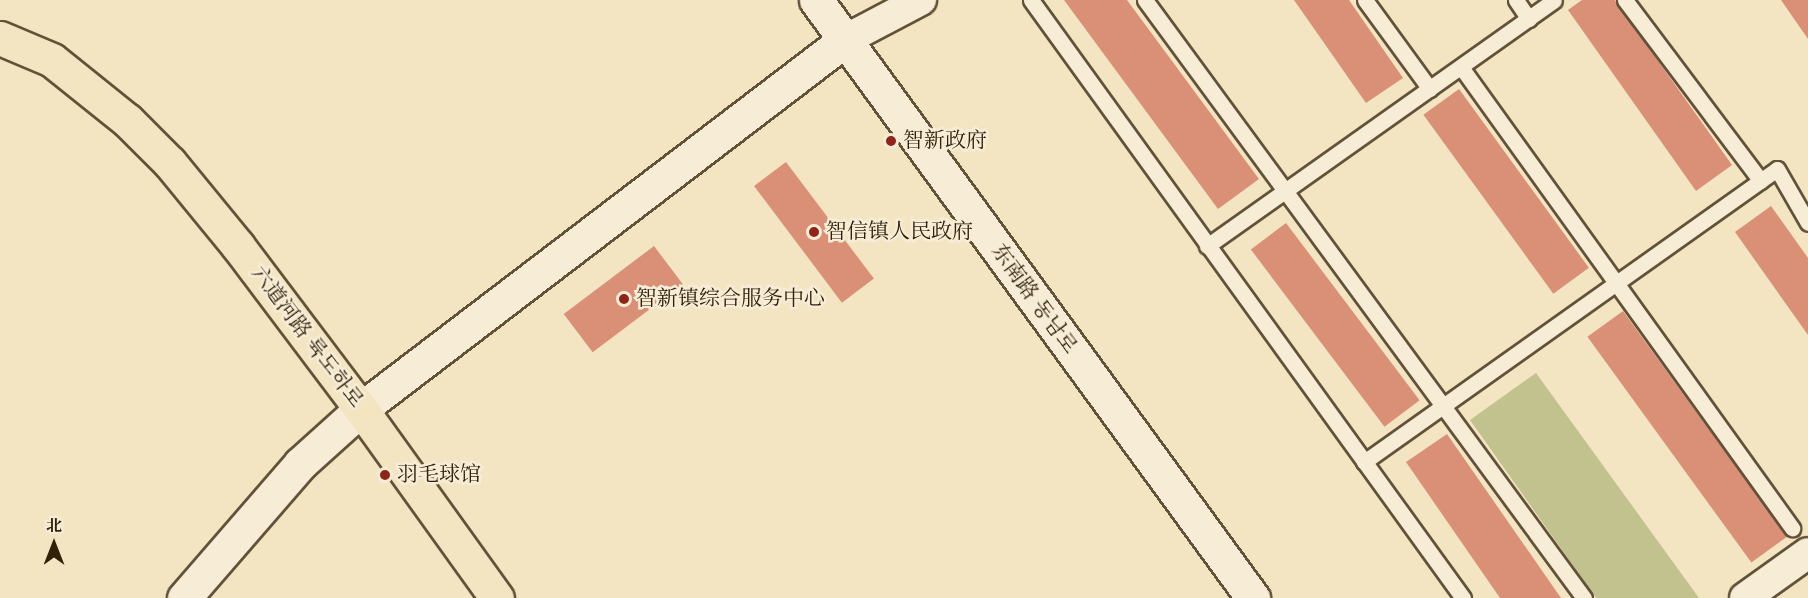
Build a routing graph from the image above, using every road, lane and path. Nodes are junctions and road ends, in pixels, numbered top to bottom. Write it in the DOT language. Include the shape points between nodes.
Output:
graph roads {
  1 [pos="816,0"];
  2 [pos="921,0"];
  3 [pos="1031,0"];
  4 [pos="1145,0"];
  5 [pos="1365,0"];
  6 [pos="1516,0"];
  7 [pos="1554,0"];
  8 [pos="1625,0"];
  9 [pos="1529,19"];
  10 [pos="0,38"];
  11 [pos="845,40"];
  12 [pos="0,61"];
  13 [pos="1461,67"];
  14 [pos="1430,89"];
  15 [pos="96,95"];
  16 [pos="1761,181"];
  17 [pos="1286,191"];
  18 [pos="1808,223"];
  19 [pos="1207,246"];
  20 [pos="1616,283"];
  21 [pos="1443,406"];
  22 [pos="361,409"];
  23 [pos="1365,462"];
  24 [pos="1792,528"];
  25 [pos="1808,553"];
  26 [pos="184,598"];
  27 [pos="496,598"];
  28 [pos="1253,598"];
  29 [pos="1463,598"];
  30 [pos="1584,598"];
  31 [pos="1745,598"];
  1 -- 11 [label="street, 东南路 동남로"];
  2 -- 11 [label="street"];
  3 -- 19 [label="lane"];
  4 -- 17 [label="lane"];
  5 -- 14 [label="lane"];
  6 -- 9 [label="lane"];
  7 -- 9 [label="lane"];
  8 -- 16 [label="lane"];
  9 -- 13 [label="lane"];
  10 -- 15 [label="highway, 六道河路 륙도하로" via="52,60"];
  11 -- 22 [label="street"];
  11 -- 28 [label="street, 东南路 동남로"];
  12 -- 15 [label="highway, 六道河路 륙도하로"];
  13 -- 14 [label="lane"];
  13 -- 20 [label="lane"];
  14 -- 17 [label="lane"];
  15 -- 22 [label="highway, 六道河路 륙도하로" via="170,163"];
  16 -- 18 [label="lane" via="1777,169"];
  16 -- 20 [label="lane"];
  17 -- 19 [label="lane"];
  17 -- 21 [label="lane"];
  19 -- 23 [label="lane"];
  20 -- 21 [label="lane"];
  20 -- 24 [label="lane"];
  21 -- 23 [label="lane"];
  21 -- 30 [label="lane"];
  22 -- 26 [label="street" via="300,464"];
  22 -- 27 [label="highway, 六道河路 륙도하로"];
  23 -- 29 [label="lane"];
  25 -- 31 [label="street"];
}
